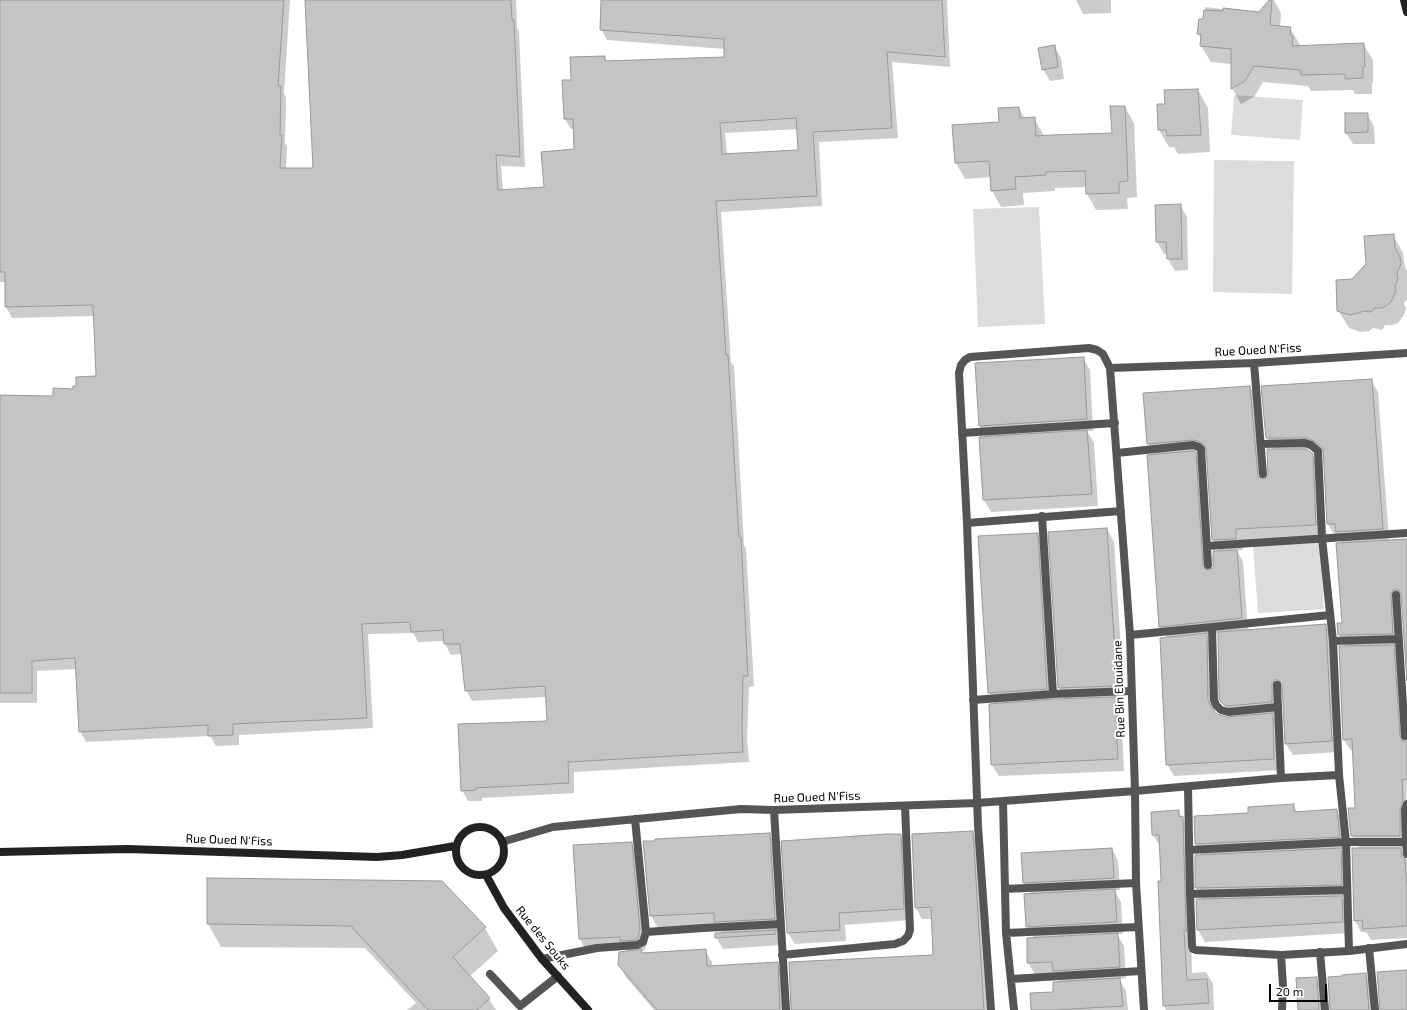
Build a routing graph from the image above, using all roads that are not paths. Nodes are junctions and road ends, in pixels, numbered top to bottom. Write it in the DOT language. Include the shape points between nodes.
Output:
graph roads {
  1 [pos="1404,0"];
  2 [pos="1407,12"];
  3 [pos="1407,353"];
  4 [pos="1254,363"];
  5 [pos="1110,368"];
  6 [pos="1115,423"];
  7 [pos="962,433"];
  8 [pos="1261,444"];
  9 [pos="1117,453"];
  10 [pos="1263,474"];
  11 [pos="1121,511"];
  12 [pos="1042,516"];
  13 [pos="968,523"];
  14 [pos="1407,533"];
  15 [pos="1322,538"];
  16 [pos="1207,546"];
  17 [pos="1208,565"];
  18 [pos="1396,595"];
  19 [pos="1330,615"];
  20 [pos="1212,627"];
  21 [pos="1130,634"];
  22 [pos="1400,639"];
  23 [pos="1333,641"];
  24 [pos="1277,685"];
  25 [pos="1131,691"];
  26 [pos="1053,694"];
  27 [pos="972,700"];
  28 [pos="1405,704"];
  29 [pos="1278,707"];
  30 [pos="1405,736"];
  31 [pos="1339,775"];
  32 [pos="1281,778"];
  33 [pos="1188,787"];
  34 [pos="1135,791"];
  35 [pos="1003,801"];
  36 [pos="977,803"];
  37 [pos="1407,804"];
  38 [pos="905,806"];
  39 [pos="774,810"];
  40 [pos="635,819"];
  41 [pos="502,842"];
  42 [pos="1346,842"];
  43 [pos="1406,842"];
  44 [pos="456,846"];
  45 [pos="1189,850"];
  46 [pos="0,852"];
  47 [pos="1407,854"];
  48 [pos="486,875"];
  49 [pos="1136,883"];
  50 [pos="1005,889"];
  51 [pos="1347,890"];
  52 [pos="1190,894"];
  53 [pos="781,924"];
  54 [pos="1138,927"];
  55 [pos="646,932"];
  56 [pos="1006,933"];
  57 [pos="1407,944"];
  58 [pos="1369,948"];
  59 [pos="1349,951"];
  60 [pos="1320,952"];
  61 [pos="782,955"];
  62 [pos="1281,955"];
  63 [pos="542,959"];
  64 [pos="1141,971"];
  65 [pos="490,974"];
  66 [pos="558,976"];
  67 [pos="1011,979"];
  68 [pos="522,1008"];
  69 [pos="588,1010"];
  70 [pos="786,1010"];
  71 [pos="991,1010"];
  72 [pos="1014,1010"];
  73 [pos="1144,1010"];
  74 [pos="1276,1010"];
  75 [pos="1282,1010"];
  76 [pos="1325,1010"];
  77 [pos="1375,1010"];
  1 -- 2 [label="street"];
  3 -- 4 [label="street, Rue Oued N'Fiss"];
  4 -- 5 [label="street, Rue Oued N'Fiss"];
  4 -- 8 [label="street"];
  5 -- 6 [label="street, Rue Bin Elouidane"];
  5 -- 7 [label="street" via="1103,354 1089,348 970,357 961,365 959,373"];
  6 -- 7 [label="street"];
  6 -- 9 [label="street, Rue Bin Elouidane"];
  7 -- 13 [label="street"];
  8 -- 10 [label="street"];
  8 -- 15 [label="street" via="1305,443 1311,444 1318,451"];
  9 -- 11 [label="street, Rue Bin Elouidane"];
  9 -- 16 [label="street" via="1193,445 1201,449"];
  11 -- 12 [label="street"];
  11 -- 21 [label="street, Rue Bin Elouidane"];
  12 -- 13 [label="street"];
  12 -- 26 [label="street"];
  13 -- 27 [label="street"];
  14 -- 15 [label="street"];
  15 -- 16 [label="street"];
  15 -- 19 [label="street"];
  16 -- 17 [label="street"];
  18 -- 22 [label="street"];
  19 -- 20 [label="street"];
  19 -- 23 [label="street"];
  20 -- 21 [label="street"];
  20 -- 29 [label="street" via="1216,705 1228,712"];
  21 -- 25 [label="street, Rue Bin Elouidane"];
  22 -- 23 [label="street"];
  22 -- 28 [label="street"];
  23 -- 31 [label="street"];
  24 -- 29 [label="street"];
  25 -- 26 [label="street"];
  25 -- 34 [label="street, Rue Bin Elouidane"];
  26 -- 27 [label="street"];
  27 -- 36 [label="street"];
  28 -- 30 [label="street"];
  29 -- 32 [label="street"];
  31 -- 32 [label="street, Rue Oued N'Fiss"];
  31 -- 42 [label="street"];
  32 -- 33 [label="street, Rue Oued N'Fiss"];
  33 -- 34 [label="street, Rue Oued N'Fiss"];
  33 -- 45 [label="street"];
  34 -- 35 [label="street, Rue Oued N'Fiss"];
  34 -- 49 [label="street, Rue Bin Elouidane"];
  35 -- 36 [label="street, Rue Oued N'Fiss"];
  35 -- 50 [label="street"];
  36 -- 38 [label="street, Rue Oued N'Fiss"];
  36 -- 71 [label="street"];
  37 -- 43 [label="street"];
  38 -- 39 [label="street, Rue Oued N'Fiss"];
  38 -- 61 [label="street" via="910,930 908,936 902,942 894,944"];
  39 -- 40 [label="street, Rue Oued N'Fiss" via="741,809"];
  39 -- 53 [label="street"];
  40 -- 41 [label="street, Rue Oued N'Fiss" via="553,827"];
  40 -- 55 [label="street"];
  41 -- 44 [label="street" via="497,834 488,828 478,827 463,833"];
  41 -- 48 [label="street" via="502,862 496,870"];
  42 -- 43 [label="street"];
  42 -- 45 [label="street"];
  42 -- 51 [label="street"];
  43 -- 47 [label="street"];
  44 -- 46 [label="street, Rue Oued N'Fiss" via="402,856 377,857 127,849"];
  44 -- 48 [label="street" via="455,855 466,872 476,876"];
  45 -- 52 [label="street"];
  48 -- 63 [label="street, Rue des Souks" via="504,908"];
  49 -- 50 [label="street"];
  49 -- 54 [label="street, Rue Bin Elouidane"];
  50 -- 56 [label="street"];
  51 -- 52 [label="street"];
  51 -- 59 [label="street"];
  52 -- 62 [label="street" via="1193,949"];
  53 -- 55 [label="street"];
  53 -- 61 [label="street"];
  54 -- 56 [label="street"];
  54 -- 64 [label="street, Rue Bin Elouidane"];
  55 -- 63 [label="street" via="643,942 637,945 597,948"];
  56 -- 67 [label="street"];
  57 -- 58 [label="street"];
  58 -- 59 [label="street"];
  58 -- 77 [label="street"];
  59 -- 60 [label="street"];
  60 -- 62 [label="street"];
  60 -- 76 [label="street"];
  61 -- 70 [label="street"];
  62 -- 75 [label="street"];
  63 -- 66 [label="street, Rue des Souks"];
  64 -- 67 [label="street"];
  64 -- 73 [label="street, Rue Bin Elouidane"];
  65 -- 68 [label="street"];
  66 -- 68 [label="street"];
  66 -- 69 [label="street, Rue des Souks"];
  67 -- 72 [label="street"];
  74 -- 75 [label="street"];
}
